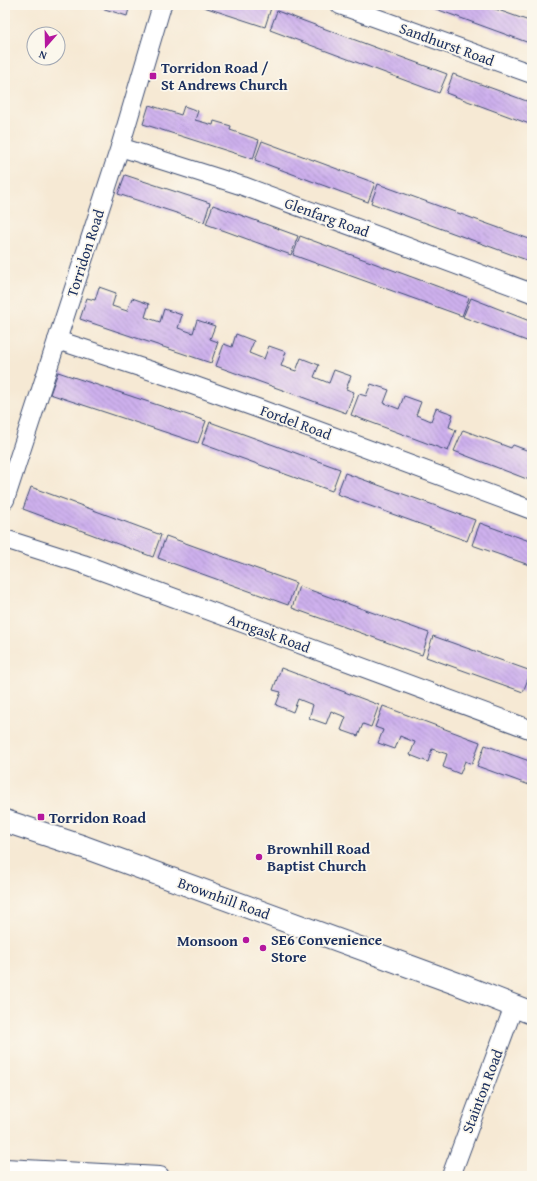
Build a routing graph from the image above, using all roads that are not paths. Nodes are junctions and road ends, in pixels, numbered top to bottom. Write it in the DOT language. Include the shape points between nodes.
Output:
graph roads {
  1 [pos="162,5"];
  2 [pos="340,5"];
  3 [pos="532,74"];
  4 [pos="120,147"];
  5 [pos="532,293"];
  6 [pos="57,340"];
  7 [pos="5,500"];
  8 [pos="532,510"];
  9 [pos="5,539"];
  10 [pos="532,730"];
  11 [pos="5,821"];
  12 [pos="523,1010"];
  13 [pos="5,1168"];
  14 [pos="160,1176"];
  15 [pos="451,1176"];
  1 -- 4 [label="street, Torridon Road"];
  2 -- 3 [label="street, Sandhurst Road"];
  4 -- 5 [label="street, Glenfarg Road" via="243,186"];
  4 -- 6 [label="street, Torridon Road"];
  6 -- 7 [label="street, Torridon Road"];
  6 -- 8 [label="street, Fordel Road" via="174,378"];
  9 -- 10 [label="street, Arngask Road" via="91,567"];
  11 -- 12 [label="highway, Brownhill Road" via="84,846"];
  12 -- 15 [label="street, Stainton Road"];
  13 -- 14 [label="street"];
}
